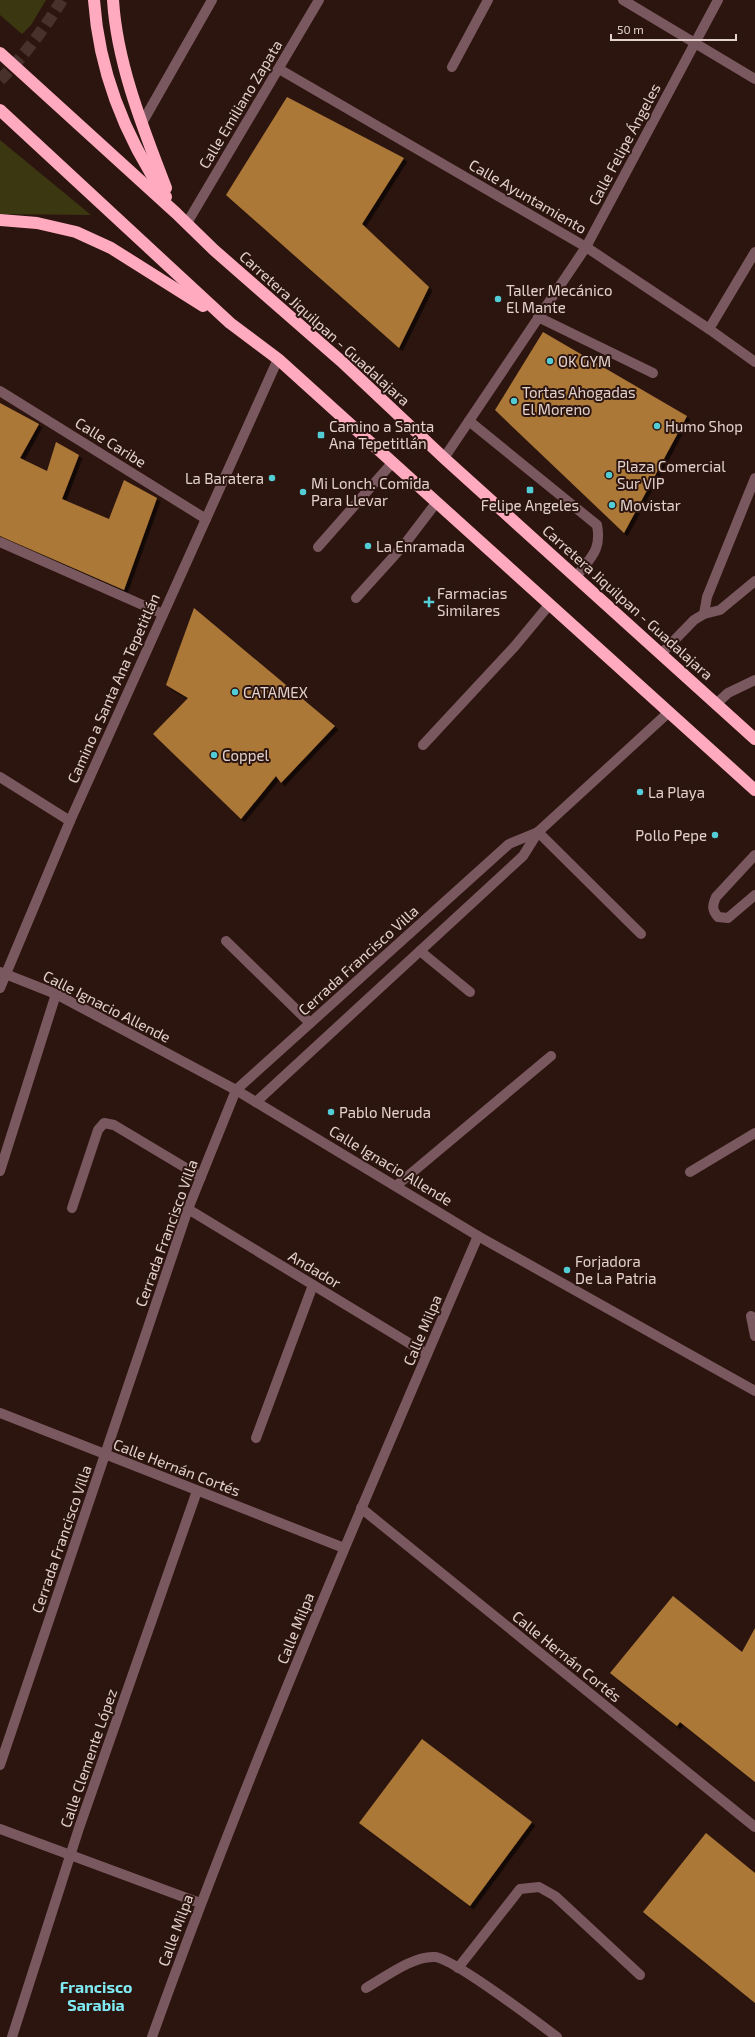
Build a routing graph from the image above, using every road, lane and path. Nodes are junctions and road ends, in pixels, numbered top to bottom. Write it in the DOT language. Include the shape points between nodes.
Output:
graph roads {
  1 [pos="94,0"];
  2 [pos="113,0"];
  3 [pos="212,0"];
  4 [pos="319,0"];
  5 [pos="488,0"];
  6 [pos="623,0"];
  7 [pos="718,0"];
  8 [pos="695,43"];
  9 [pos="0,53"];
  10 [pos="452,67"];
  11 [pos="279,69"];
  12 [pos="755,79"];
  13 [pos="0,110"];
  14 [pos="142,123"];
  15 [pos="176,213"];
  16 [pos="0,220"];
  17 [pos="187,223"];
  18 [pos="586,247"];
  19 [pos="755,252"];
  20 [pos="538,317"];
  21 [pos="230,323"];
  22 [pos="709,329"];
  23 [pos="278,359"];
  24 [pos="755,362"];
  25 [pos="653,373"];
  26 [pos="0,391"];
  27 [pos="469,421"];
  28 [pos="444,458"];
  29 [pos="392,463"];
  30 [pos="755,478"];
  31 [pos="436,502"];
  32 [pos="206,519"];
  33 [pos="0,542"];
  34 [pos="318,547"];
  35 [pos="576,577"];
  36 [pos="755,581"];
  37 [pos="356,598"];
  38 [pos="549,605"];
  39 [pos="163,614"];
  40 [pos="704,614"];
  41 [pos="661,654"];
  42 [pos="755,680"];
  43 [pos="716,704"];
  44 [pos="669,712"];
  45 [pos="755,739"];
  46 [pos="423,746"];
  47 [pos="0,777"];
  48 [pos="755,790"];
  49 [pos="70,821"];
  50 [pos="538,832"];
  51 [pos="755,855"];
  52 [pos="755,895"];
  53 [pos="641,934"];
  54 [pos="226,941"];
  55 [pos="420,951"];
  56 [pos="3,973"];
  57 [pos="0,988"];
  58 [pos="470,992"];
  59 [pos="56,994"];
  60 [pos="310,1023"];
  61 [pos="551,1056"];
  62 [pos="236,1090"];
  63 [pos="256,1102"];
  64 [pos="755,1133"];
  65 [pos="0,1171"];
  66 [pos="690,1172"];
  67 [pos="201,1177"];
  68 [pos="396,1186"];
  69 [pos="72,1208"];
  70 [pos="188,1209"];
  71 [pos="478,1236"];
  72 [pos="313,1286"];
  73 [pos="751,1316"];
  74 [pos="755,1336"];
  75 [pos="428,1354"];
  76 [pos="755,1392"];
  77 [pos="0,1413"];
  78 [pos="256,1438"];
  79 [pos="105,1454"];
  80 [pos="197,1491"];
  81 [pos="361,1508"];
  82 [pos="344,1548"];
  83 [pos="0,1765"];
  84 [pos="755,1827"];
  85 [pos="0,1829"];
  86 [pos="72,1856"];
  87 [pos="200,1903"];
  88 [pos="458,1968"];
  89 [pos="640,1975"];
  90 [pos="366,1988"];
  91 [pos="12,2037"];
  92 [pos="152,2037"];
  93 [pos="558,2037"];
  1 -- 15 [label="highway" via="104,68 115,99 142,158"];
  2 -- 14 [label="highway" via="115,24"];
  3 -- 14 [label="street"];
  4 -- 11 [label="street, Calle Emiliano Zapata"];
  5 -- 10 [label="street"];
  6 -- 8 [label="street"];
  7 -- 8 [label="street, Calle Felipe Ángeles"];
  8 -- 12 [label="street"];
  8 -- 18 [label="street, Calle Felipe Ángeles"];
  9 -- 15 [label="highway, Carretera Jiquilpan - Guadalajara"];
  11 -- 17 [label="street, Calle Emiliano Zapata"];
  11 -- 18 [label="street, Calle Ayuntamiento"];
  13 -- 21 [label="highway"];
  14 -- 15 [label="highway"];
  15 -- 17 [label="highway, Carretera Jiquilpan - Guadalajara"];
  16 -- 21 [label="highway" via="37,223 76,232 111,248"];
  17 -- 28 [label="highway, Carretera Jiquilpan - Guadalajara" via="214,250 342,361"];
  18 -- 20 [label="street, Calle Felipe Ángeles"];
  18 -- 22 [label="street, Calle Ayuntamiento"];
  19 -- 22 [label="street"];
  20 -- 25 [label="street"];
  20 -- 27 [label="street, Calle Felipe Ángeles"];
  21 -- 23 [label="highway"];
  22 -- 24 [label="street, Calle Ayuntamiento"];
  23 -- 29 [label="highway"];
  23 -- 32 [label="street, Camino a Santa Ana Tepetitlán"];
  26 -- 32 [label="street, Calle Caribe"];
  27 -- 28 [label="street, Calle Felipe Ángeles"];
  27 -- 35 [label="street" via="598,525 600,538 596,550"];
  28 -- 35 [label="highway, Carretera Jiquilpan - Guadalajara"];
  29 -- 31 [label="highway"];
  29 -- 34 [label="street"];
  30 -- 40 [label="street" via="707,597"];
  31 -- 37 [label="street" via="404,545"];
  31 -- 38 [label="highway"];
  32 -- 39 [label="street, Camino a Santa Ana Tepetitlán"];
  33 -- 39 [label="street"];
  35 -- 41 [label="highway, Carretera Jiquilpan - Guadalajara"];
  36 -- 40 [label="street" via="720,610"];
  38 -- 44 [label="highway"];
  38 -- 46 [label="street"];
  39 -- 49 [label="street, Camino a Santa Ana Tepetitlán"];
  40 -- 41 [label="street" via="694,620"];
  41 -- 43 [label="highway, Carretera Jiquilpan - Guadalajara"];
  42 -- 43 [label="street" via="728,693"];
  43 -- 45 [label="highway, Carretera Jiquilpan - Guadalajara"];
  44 -- 48 [label="highway"];
  44 -- 50 [label="street, Cerrada Francisco Villa"];
  47 -- 49 [label="street"];
  49 -- 56 [label="street, Camino a Santa Ana Tepetitlán"];
  50 -- 53 [label="street"];
  50 -- 55 [label="street, Cerrada Francisco Villa" via="523,856"];
  50 -- 60 [label="street, Cerrada Francisco Villa" via="509,844"];
  51 -- 52 [label="street" via="716,897 712,906 714,912 718,917 728,918"];
  54 -- 60 [label="street"];
  55 -- 58 [label="street"];
  55 -- 63 [label="street, Cerrada Francisco Villa"];
  56 -- 57 [label="street, Camino a Santa Ana Tepetitlán"];
  56 -- 59 [label="street, Calle Ignacio Allende"];
  59 -- 62 [label="street, Calle Ignacio Allende"];
  59 -- 65 [label="street"];
  60 -- 62 [label="street, Cerrada Francisco Villa"];
  61 -- 68 [label="street"];
  62 -- 63 [label="street, Calle Ignacio Allende"];
  62 -- 67 [label="street, Cerrada Francisco Villa"];
  63 -- 68 [label="street, Calle Ignacio Allende"];
  64 -- 66 [label="street"];
  67 -- 69 [label="street" via="114,1126 104,1123 98,1130"];
  67 -- 70 [label="street, Cerrada Francisco Villa"];
  68 -- 71 [label="street, Calle Ignacio Allende"];
  70 -- 72 [label="street, Andador"];
  70 -- 79 [label="street, Cerrada Francisco Villa"];
  71 -- 75 [label="street, Calle Milpa"];
  71 -- 76 [label="street, Calle Ignacio Allende"];
  72 -- 75 [label="street, Andador"];
  72 -- 78 [label="street"];
  73 -- 74 [label="street"];
  75 -- 81 [label="street, Calle Milpa"];
  77 -- 79 [label="street, Calle Hernán Cortés"];
  79 -- 80 [label="street, Calle Hernán Cortés"];
  79 -- 83 [label="street, Cerrada Francisco Villa"];
  80 -- 82 [label="street, Calle Hernán Cortés"];
  80 -- 86 [label="street, Calle Clemente López" via="79,1828"];
  81 -- 82 [label="street, Calle Milpa"];
  81 -- 84 [label="street, Calle Hernán Cortés"];
  82 -- 87 [label="street, Calle Milpa"];
  85 -- 86 [label="street"];
  86 -- 87 [label="street"];
  86 -- 91 [label="street, Calle Clemente López"];
  87 -- 92 [label="street, Calle Milpa"];
  88 -- 89 [label="street" via="520,1889 539,1887 555,1896"];
  88 -- 90 [label="street" via="435,1957 414,1961"];
  88 -- 93 [label="street"];
}
